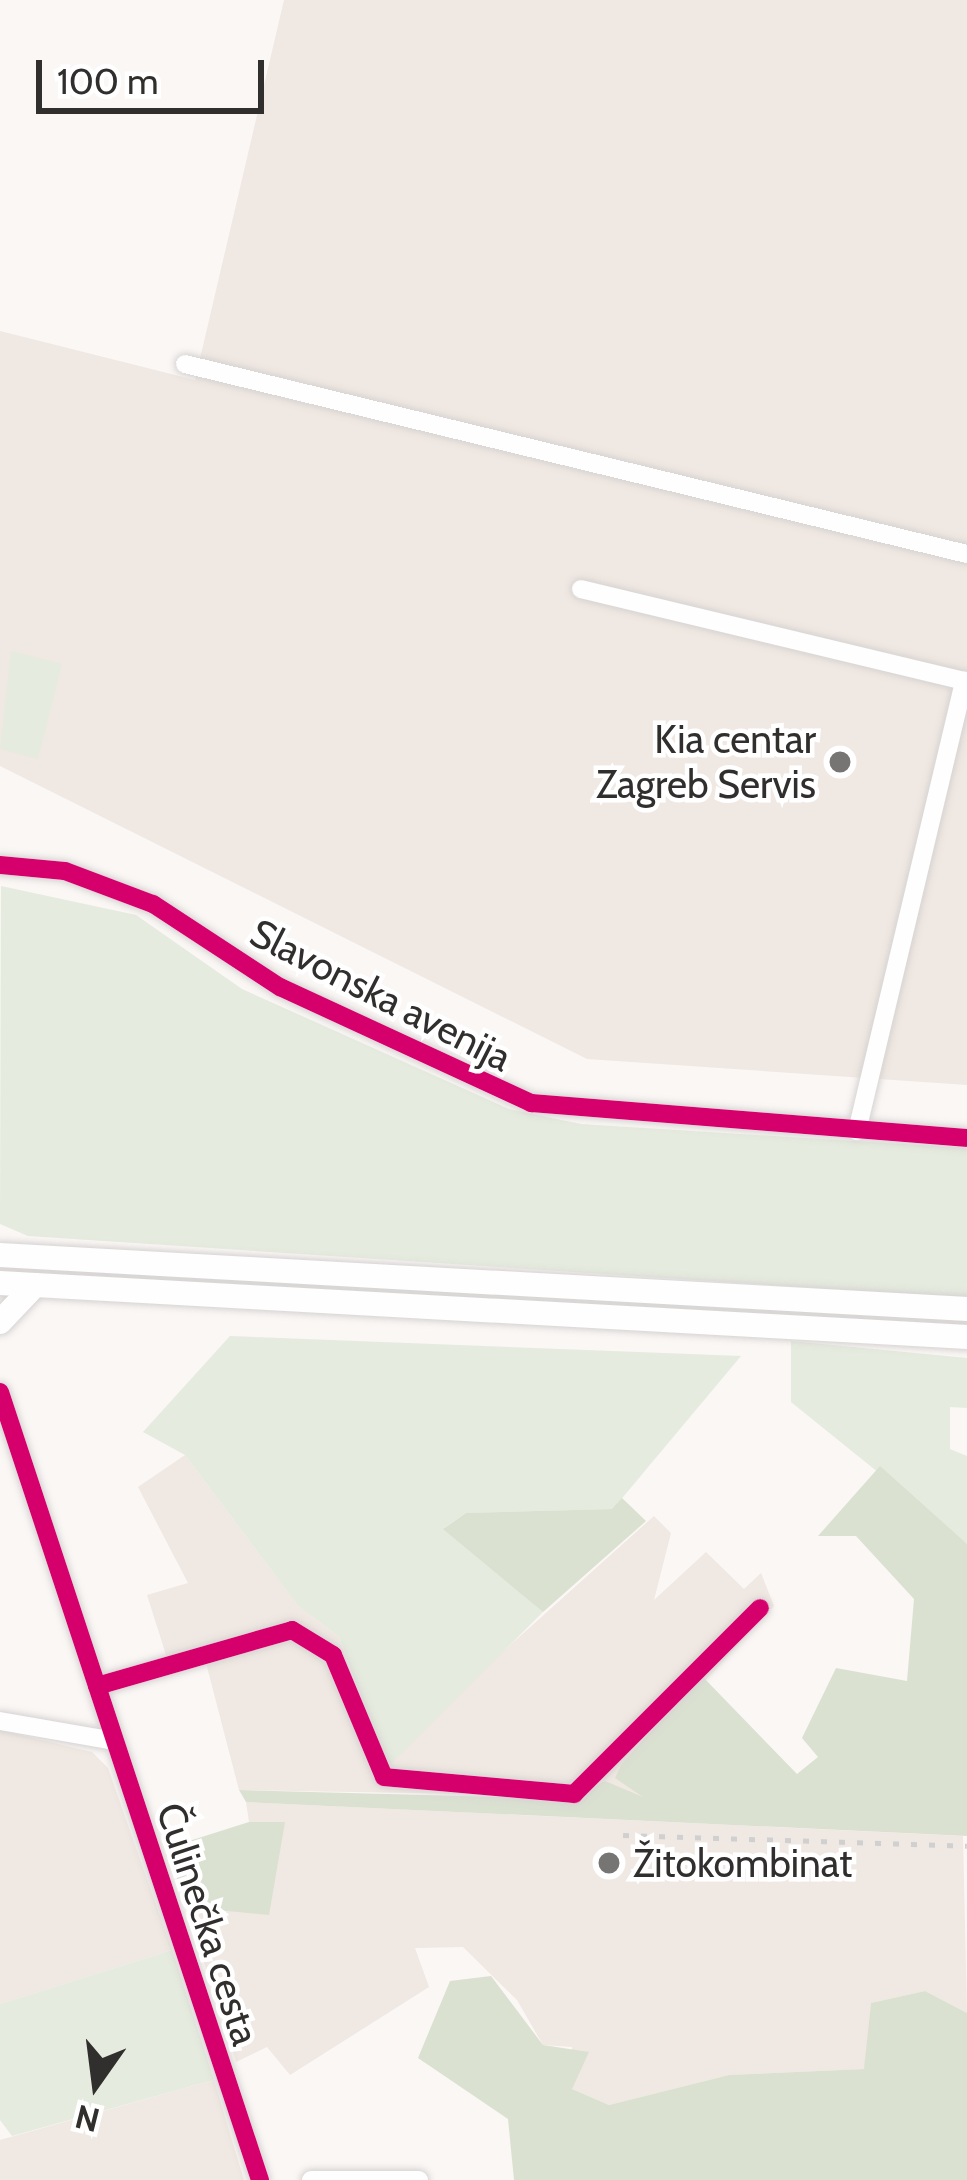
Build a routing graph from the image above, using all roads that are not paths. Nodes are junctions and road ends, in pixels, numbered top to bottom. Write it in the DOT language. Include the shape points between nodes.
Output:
graph roads {
  1 [pos="184,364"];
  2 [pos="967,554"];
  3 [pos="581,589"];
  4 [pos="965,681"];
  5 [pos="0,865"];
  6 [pos="857,1131"];
  7 [pos="967,1138"];
  8 [pos="0,1238"];
  9 [pos="0,1255"];
  10 [pos="52,1257"];
  11 [pos="0,1282"];
  12 [pos="35,1285"];
  13 [pos="967,1309"];
  14 [pos="0,1322"];
  15 [pos="967,1336"];
  16 [pos="0,1392"];
  17 [pos="760,1608"];
  18 [pos="97,1686"];
  19 [pos="0,1721"];
  20 [pos="115,1741"];
  21 [pos="260,2180"];
  22 [pos="311,2180"];
  23 [pos="418,2180"];
  1 -- 2 [label="street"];
  3 -- 4 [label="street"];
  4 -- 6 [label="street"];
  5 -- 6 [label="street, Slavonska avenija" via="65,872 153,904 373,1034 484,1089 581,1113"];
  6 -- 7 [label="street, Slavonska avenija"];
  8 -- 10 [label="main road"];
  9 -- 10 [label="main road"];
  10 -- 13 [label="main road"];
  11 -- 12 [label="main road"];
  12 -- 14 [label="main road"];
  12 -- 15 [label="main road"];
  16 -- 18 [label="street, Čulinečka cesta"];
  17 -- 18 [label="street" via="574,1794 384,1777 333,1655 292,1630"];
  18 -- 20 [label="street, Čulinečka cesta"];
  19 -- 20 [label="street"];
  20 -- 21 [label="street, Čulinečka cesta"];
  22 -- 23 [label="street"];
}
